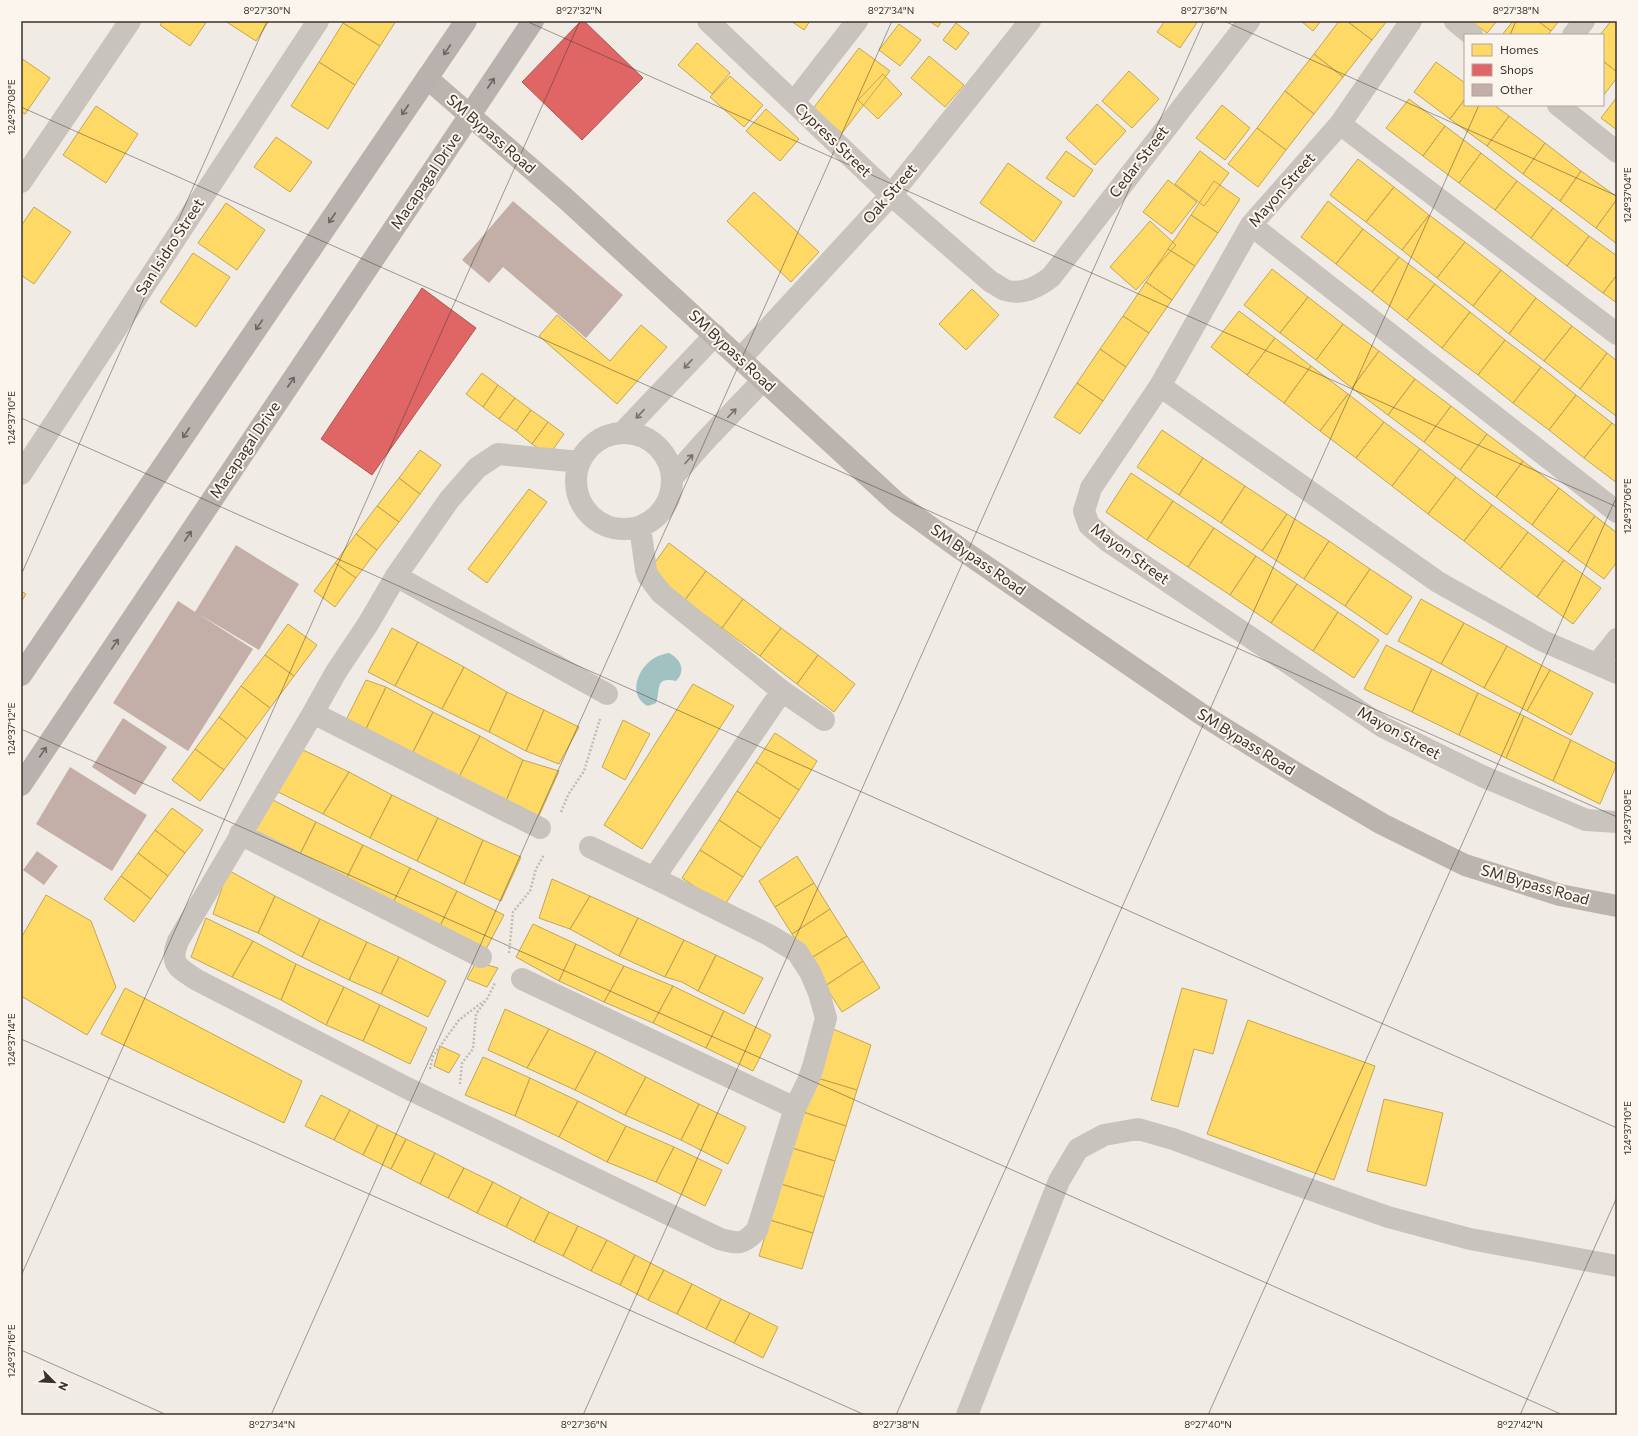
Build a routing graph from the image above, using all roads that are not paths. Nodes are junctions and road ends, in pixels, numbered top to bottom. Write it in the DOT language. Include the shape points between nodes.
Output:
graph roads {
  1 [pos="130,21"];
  2 [pos="318,21"];
  3 [pos="466,21"];
  4 [pos="533,21"];
  5 [pos="708,21"];
  6 [pos="857,21"];
  7 [pos="1030,21"];
  8 [pos="1249,21"];
  9 [pos="1412,21"];
  10 [pos="1455,21"];
  11 [pos="1584,21"];
  12 [pos="1471,34"];
  13 [pos="1574,34"];
  14 [pos="427,78"];
  15 [pos="794,102"];
  16 [pos="1559,106"];
  17 [pos="470,115"];
  18 [pos="1340,124"];
  19 [pos="1617,152"];
  20 [pos="21,182"];
  21 [pos="891,195"];
  22 [pos="1251,225"];
  23 [pos="1021,292"];
  24 [pos="1617,334"];
  25 [pos="715,335"];
  26 [pos="740,359"];
  27 [pos="763,380"];
  28 [pos="1160,386"];
  29 [pos="622,433"];
  30 [pos="580,462"];
  31 [pos="21,474"];
  32 [pos="673,477"];
  33 [pos="1617,512"];
  34 [pos="640,527"];
  35 [pos="396,576"];
  36 [pos="1617,639"];
  37 [pos="1597,664"];
  38 [pos="1617,673"];
  39 [pos="21,674"];
  40 [pos="782,691"];
  41 [pos="607,694"];
  42 [pos="313,713"];
  43 [pos="824,720"];
  44 [pos="22,782"];
  45 [pos="1617,822"];
  46 [pos="549,823"];
  47 [pos="240,834"];
  48 [pos="590,847"];
  49 [pos="654,878"];
  50 [pos="1617,906"];
  51 [pos="481,957"];
  52 [pos="522,979"];
  53 [pos="795,1108"];
  54 [pos="1617,1266"];
  55 [pos="967,1415"];
  1 -- 20 [label="street"];
  2 -- 31 [label="street, San Isidro Street"];
  3 -- 14 [label="main road, one-way"];
  17 -- 4 [label="main road, Macapagal Drive, one-way"];
  5 -- 15 [label="street, Cypress Street"];
  6 -- 15 [label="street"];
  7 -- 21 [label="street, Oak Street"];
  8 -- 23 [label="street, Cedar Street" via="1051,277 1039,286"];
  9 -- 18 [label="street, Mayon Street"];
  10 -- 12 [label="street"];
  11 -- 13 [label="street"];
  14 -- 17 [label="street, SM Bypass Road"];
  14 -- 39 [label="main road, one-way"];
  15 -- 21 [label="street, Cypress Street"];
  16 -- 19 [label="street"];
  17 -- 25 [label="street, SM Bypass Road"];
  44 -- 17 [label="main road, Macapagal Drive, one-way"];
  18 -- 22 [label="street, Mayon Street"];
  18 -- 24 [label="street"];
  21 -- 23 [label="street, Cypress Street" via="991,282 1005,290"];
  21 -- 26 [label="street, Oak Street"];
  22 -- 28 [label="street, Mayon Street"];
  22 -- 33 [label="street"];
  25 -- 26 [label="street, SM Bypass Road"];
  25 -- 29 [label="street, one-way"];
  26 -- 27 [label="street, SM Bypass Road"];
  32 -- 27 [label="street, one-way"];
  27 -- 50 [label="street, SM Bypass Road" via="897,503 1201,714 1299,775 1382,824 1465,865 1560,895"];
  28 -- 37 [label="street" via="1438,582 1543,641"];
  28 -- 45 [label="street, Mayon Street" via="1090,488 1084,511 1089,525 1109,542 1383,727 1482,776 1586,820"];
  29 -- 30 [label="street" via="605,437 591,447"];
  29 -- 32 [label="street" via="640,436 656,445 668,459"];
  30 -- 34 [label="street" via="576,480 579,499 589,515 604,525 622,530"];
  30 -- 35 [label="street" via="498,454 477,468 449,500"];
  32 -- 34 [label="street" via="670,498 658,516"];
  34 -- 40 [label="street" via="646,570 661,593"];
  35 -- 41 [label="street"];
  35 -- 42 [label="street"];
  36 -- 37 [label="street"];
  37 -- 38 [label="street"];
  40 -- 43 [label="street"];
  40 -- 49 [label="street"];
  42 -- 46 [label="street"];
  42 -- 47 [label="street"];
  47 -- 51 [label="street"];
  47 -- 53 [label="street" via="178,941 174,961 197,980 407,1088 737,1244 757,1230"];
  48 -- 49 [label="street"];
  49 -- 53 [label="street" via="770,935 797,952 810,972 826,1018 814,1067"];
  52 -- 53 [label="street"];
  54 -- 55 [label="street" via="1470,1239 1388,1217 1173,1139 1138,1129 1104,1135 1078,1149 1059,1181"];
}
